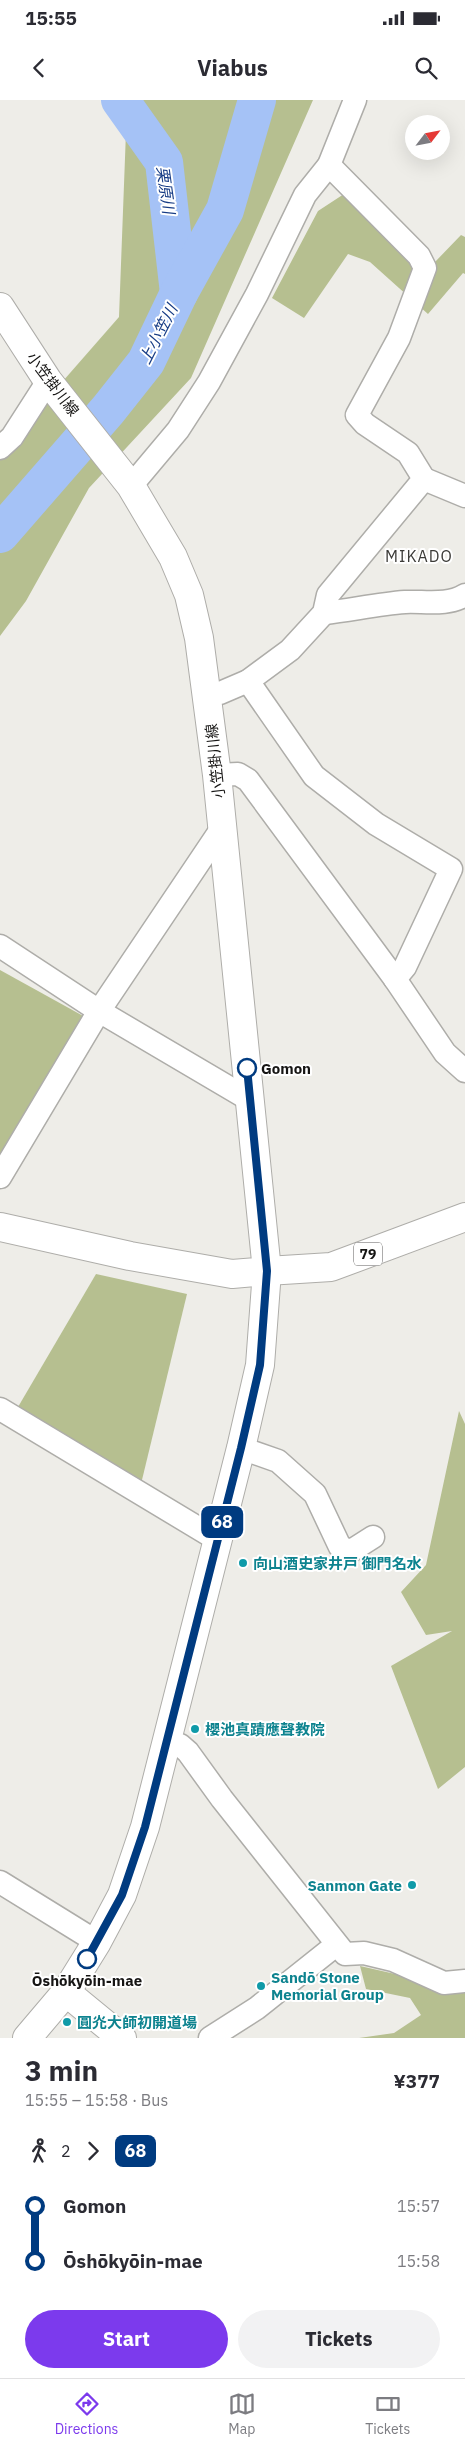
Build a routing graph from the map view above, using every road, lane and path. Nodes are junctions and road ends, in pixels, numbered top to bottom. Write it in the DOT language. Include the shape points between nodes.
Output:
graph roads {
  1 [pos="355,100"];
  2 [pos="329,165"];
  3 [pos="0,307"];
  4 [pos="53,388"];
  5 [pos="0,448"];
  6 [pos="126,479"];
  7 [pos="424,479"];
  8 [pos="465,496"];
  9 [pos="465,595"];
  10 [pos="324,613"];
  11 [pos="248,681"];
  12 [pos="207,695"];
  13 [pos="217,775"];
  14 [pos="222,828"];
  15 [pos="0,946"];
  16 [pos="395,979"];
  17 [pos="99,1011"];
  18 [pos="465,1071"];
  19 [pos="250,1100"];
  20 [pos="0,1178"];
  21 [pos="465,1216"];
  22 [pos="0,1227"];
  23 [pos="267,1271"];
  24 [pos="0,1409"];
  25 [pos="241,1448"];
  26 [pos="373,1537"];
  27 [pos="218,1540"];
  28 [pos="166,1741"];
  29 [pos="0,1882"];
  30 [pos="97,1942"];
  31 [pos="336,1945"];
  32 [pos="465,1981"];
  33 [pos="66,1992"];
  34 [pos="27,2038"];
  35 [pos="122,2038"];
  36 [pos="210,2038"];
  1 -- 2 [label="street"];
  2 -- 6 [label="street" via="305,195 257,294 209,382 178,430"];
  2 -- 7 [label="street" via="419,256 424,268 399,338 357,415 408,454"];
  3 -- 4 [label="main road, 小笠掛川線"];
  4 -- 5 [label="street"];
  4 -- 6 [label="main road, 小笠掛川線"];
  6 -- 12 [label="main road, 小笠掛川線" via="173,557 189,595"];
  7 -- 8 [label="street"];
  7 -- 10 [label="street" via="328,594"];
  9 -- 10 [label="street" via="458,600 404,602"];
  10 -- 11 [label="street" via="290,650"];
  11 -- 12 [label="street"];
  11 -- 16 [label="street" via="314,776 376,824 451,869 405,967"];
  12 -- 13 [label="main road, 小笠掛川線"];
  13 -- 14 [label="main road, 小笠掛川線"];
  13 -- 16 [label="street" via="238,774 248,780"];
  14 -- 17 [label="street"];
  14 -- 19 [label="main road, 小笠掛川線"];
  15 -- 17 [label="street"];
  16 -- 18 [label="street" via="445,1053"];
  17 -- 19 [label="street"];
  17 -- 20 [label="street"];
  19 -- 23 [label="main road, 小笠掛川線"];
  21 -- 23 [label="main road, 79" via="331,1267"];
  22 -- 23 [label="main road" via="130,1256 232,1274"];
  23 -- 25 [label="main road, 小笠掛川線" via="260,1365"];
  24 -- 27 [label="street"];
  25 -- 26 [label="street" via="278,1461 315,1494 340,1547 351,1551"];
  25 -- 27 [label="main road, 小笠掛川線"];
  27 -- 28 [label="main road, 小笠掛川線"];
  28 -- 30 [label="main road, 小笠掛川線" via="130,1874"];
  28 -- 31 [label="street" via="188,1752"];
  29 -- 30 [label="street"];
  30 -- 33 [label="main road, 小笠掛川線"];
  31 -- 32 [label="street" via="345,1954 364,1953 393,1960 444,1983"];
  31 -- 36 [label="street" via="257,2008"];
  33 -- 34 [label="main road, 小笠掛川線"];
  33 -- 35 [label="main road"];
}
